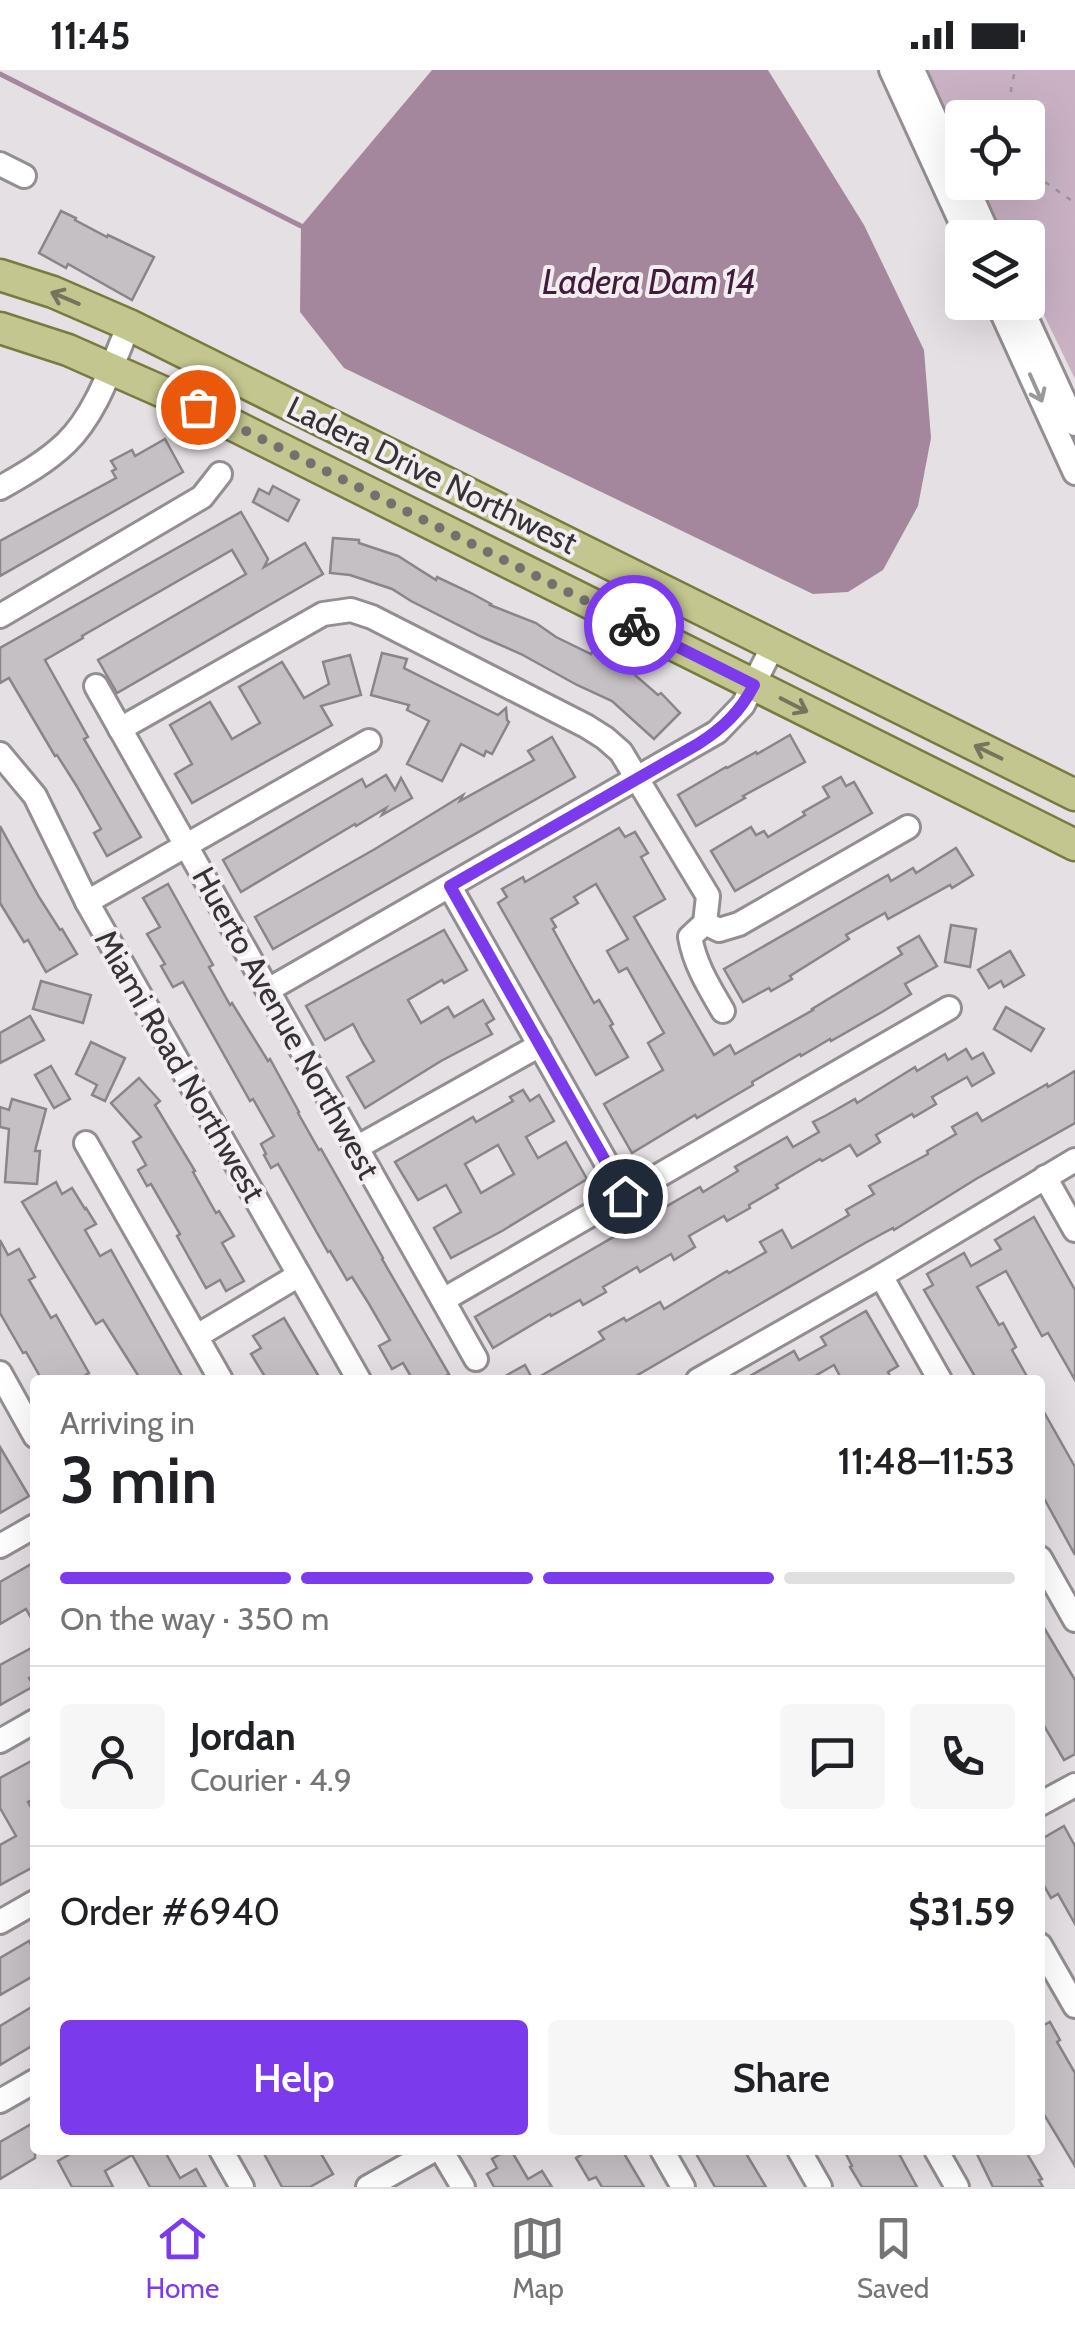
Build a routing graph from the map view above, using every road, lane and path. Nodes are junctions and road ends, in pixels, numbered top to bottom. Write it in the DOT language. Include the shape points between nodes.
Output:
graph roads {
  1 [pos="891,70"];
  2 [pos="913,70"];
  3 [pos="1015,70"];
  4 [pos="1010,100"];
  5 [pos="945,139"];
  6 [pos="0,164"];
  7 [pos="24,176"];
  8 [pos="1045,182"];
  9 [pos="1075,202"];
  10 [pos="960,220"];
  11 [pos="0,274"];
  12 [pos="1006,320"];
  13 [pos="1028,320"];
  14 [pos="130,325"];
  15 [pos="0,328"];
  16 [pos="110,368"];
  17 [pos="1075,424"];
  18 [pos="1075,473"];
  19 [pos="220,474"];
  20 [pos="0,488"];
  21 [pos="0,616"];
  22 [pos="772,646"];
  23 [pos="754,685"];
  24 [pos="96,686"];
  25 [pos="120,728"];
  26 [pos="369,740"];
  27 [pos="0,754"];
  28 [pos="639,778"];
  29 [pos="1075,794"];
  30 [pos="908,827"];
  31 [pos="186,845"];
  32 [pos="1075,845"];
  33 [pos="450,886"];
  34 [pos="87,902"];
  35 [pos="705,923"];
  36 [pos="268,990"];
  37 [pos="948,1008"];
  38 [pos="723,1011"];
  39 [pos="540,1045"];
  40 [pos="86,1143"];
  41 [pos="356,1148"];
  42 [pos="1075,1160"];
  43 [pos="1045,1177"];
  44 [pos="625,1196"];
  45 [pos="1075,1230"];
  46 [pos="299,1274"];
  47 [pos="881,1276"];
  48 [pos="443,1300"];
  49 [pos="197,1336"];
  50 [pos="476,1360"];
  51 [pos="0,1373"];
  52 [pos="217,1375"];
  53 [pos="357,1375"];
  54 [pos="714,1375"];
  55 [pos="937,1375"];
  56 [pos="30,1427"];
  57 [pos="30,1529"];
  58 [pos="0,1546"];
  59 [pos="1045,1567"];
  60 [pos="1075,1620"];
  61 [pos="30,1724"];
  62 [pos="0,1741"];
  63 [pos="1075,1784"];
  64 [pos="1045,1801"];
  65 [pos="30,1905"];
  66 [pos="0,1922"];
  67 [pos="1045,1954"];
  68 [pos="1075,2006"];
  69 [pos="30,2084"];
  70 [pos="0,2101"];
  71 [pos="224,2155"];
  72 [pos="428,2155"];
  73 [pos="441,2155"];
  74 [pos="665,2155"];
  75 [pos="801,2155"];
  76 [pos="939,2155"];
  77 [pos="242,2187"];
  78 [pos="368,2187"];
  79 [pos="463,2187"];
  80 [pos="683,2187"];
  81 [pos="820,2187"];
  82 [pos="957,2187"];
  1 -- 10 [label="street"];
  2 -- 5 [label="street"];
  3 -- 4 [label="path"];
  6 -- 7 [label="street"];
  8 -- 9 [label="path"];
  14 -- 11 [label="main road, Ladera Drive Northwest, one-way"];
  12 -- 18 [label="street, one-way"];
  13 -- 17 [label="street"];
  14 -- 16 [label="street"];
  14 -- 22 [label="main road, Ladera Drive Northwest"];
  15 -- 16 [label="main road, Ladera Drive Northwest"];
  16 -- 20 [label="street" via="68,441"];
  16 -- 23 [label="main road, Ladera Drive Northwest"];
  19 -- 21 [label="street" via="202,497"];
  22 -- 23 [label="street"];
  29 -- 22 [label="main road, Ladera Drive Northwest, one-way"];
  23 -- 28 [label="street" via="717,732"];
  23 -- 32 [label="main road, Ladera Drive Northwest, one-way"];
  24 -- 25 [label="street, Huerto Avenue Northwest"];
  25 -- 28 [label="street" via="307,621 351,610 586,726 621,752"];
  25 -- 31 [label="street, Huerto Avenue Northwest"];
  26 -- 31 [label="street"];
  27 -- 34 [label="street, Miami Road Northwest" via="35,796"];
  28 -- 33 [label="street"];
  28 -- 35 [label="street" via="708,896"];
  30 -- 35 [label="street" via="740,924 718,930"];
  31 -- 34 [label="street"];
  31 -- 36 [label="street, Huerto Avenue Northwest"];
  33 -- 36 [label="street"];
  33 -- 39 [label="street"];
  34 -- 46 [label="street, Miami Road Northwest"];
  35 -- 38 [label="street" via="690,938 693,955"];
  36 -- 41 [label="street, Huerto Avenue Northwest"];
  37 -- 44 [label="street"];
  39 -- 41 [label="street"];
  39 -- 44 [label="street"];
  40 -- 49 [label="street"];
  41 -- 48 [label="street, Huerto Avenue Northwest"];
  42 -- 43 [label="street"];
  43 -- 45 [label="street"];
  43 -- 47 [label="street"];
  44 -- 48 [label="street"];
  46 -- 49 [label="street"];
  46 -- 53 [label="street, Miami Road Northwest"];
  47 -- 54 [label="street"];
  47 -- 55 [label="street"];
  48 -- 50 [label="street, Huerto Avenue Northwest"];
  49 -- 52 [label="street"];
  51 -- 56 [label="street"];
  57 -- 58 [label="street"];
  59 -- 60 [label="street"];
  61 -- 62 [label="street"];
  63 -- 64 [label="street"];
  65 -- 66 [label="street"];
  67 -- 68 [label="street"];
  69 -- 70 [label="street"];
  71 -- 77 [label="street"];
  72 -- 78 [label="street"];
  73 -- 79 [label="street"];
  74 -- 80 [label="street"];
  75 -- 81 [label="street"];
  76 -- 82 [label="street"];
}
